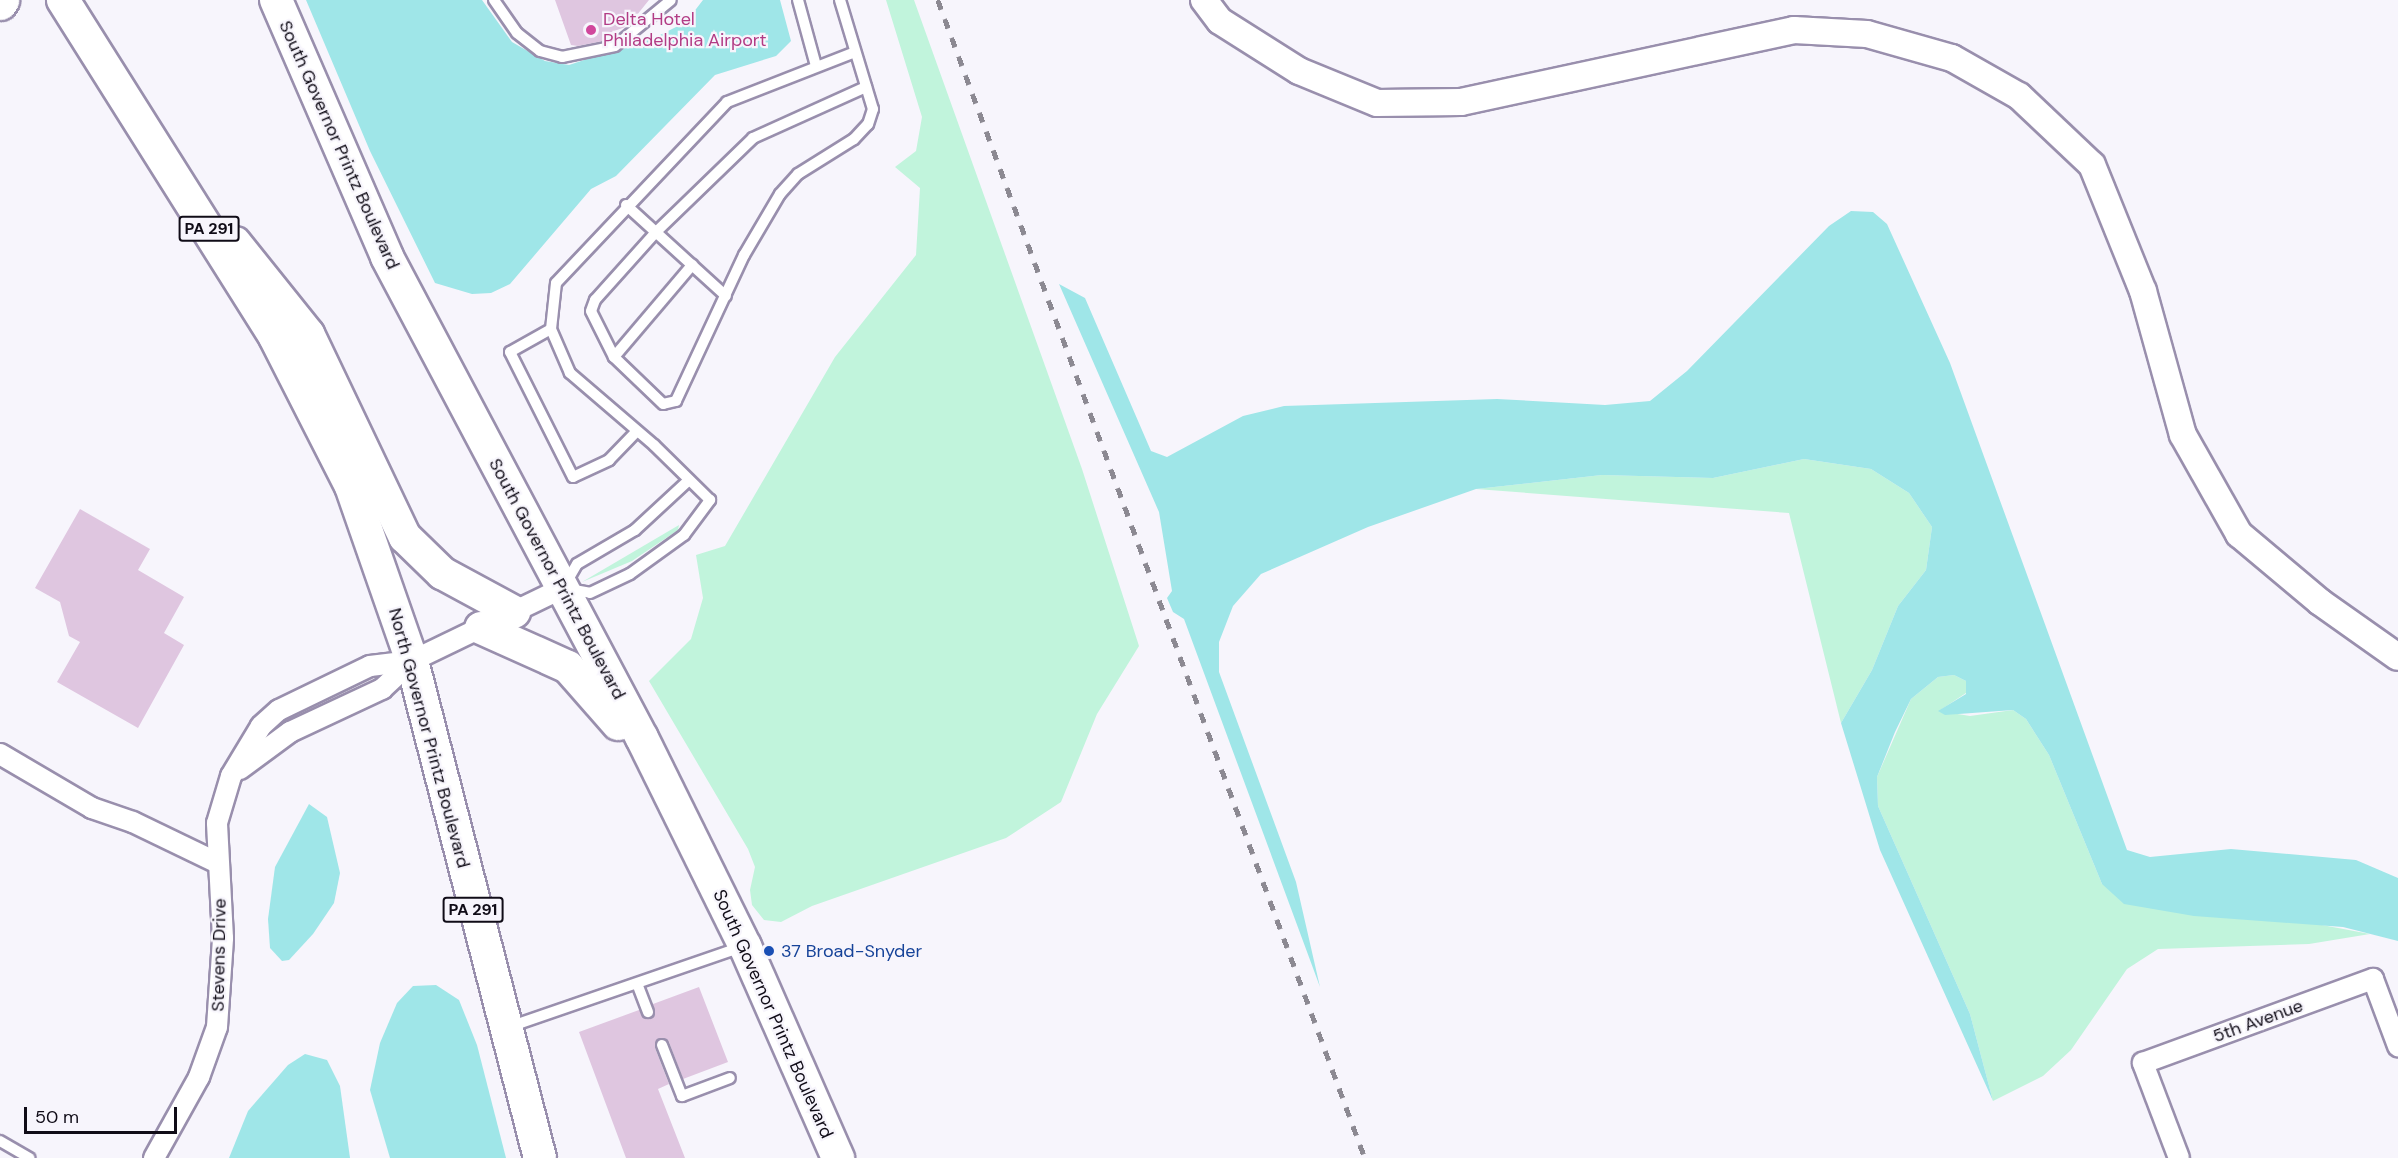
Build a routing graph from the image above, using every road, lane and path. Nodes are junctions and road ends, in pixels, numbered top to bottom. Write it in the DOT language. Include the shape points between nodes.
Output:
graph roads {
  1 [pos="276,0"];
  2 [pos="494,0"];
  3 [pos="655,0"];
  4 [pos="671,0"];
  5 [pos="798,0"];
  6 [pos="840,0"];
  7 [pos="1204,0"];
  8 [pos="65,3"];
  9 [pos="661,10"];
  10 [pos="855,52"];
  11 [pos="816,66"];
  12 [pos="866,87"];
  13 [pos="182,186"];
  14 [pos="626,205"];
  15 [pos="656,232"];
  16 [pos="692,265"];
  17 [pos="726,296"];
  18 [pos="552,329"];
  19 [pos="614,357"];
  20 [pos="637,431"];
  21 [pos="689,480"];
  22 [pos="563,588"];
  23 [pos="514,612"];
  24 [pos="481,628"];
  25 [pos="2398,657"];
  26 [pos="412,661"];
  27 [pos="0,754"];
  28 [pos="667,789"];
  29 [pos="218,863"];
  30 [pos="744,946"];
  31 [pos="638,986"];
  32 [pos="648,1012"];
  33 [pos="504,1028"];
  34 [pos="662,1045"];
  35 [pos="2398,1046"];
  36 [pos="730,1078"];
  37 [pos="0,1141"];
  38 [pos="29,1158"];
  39 [pos="154,1158"];
  40 [pos="540,1158"];
  41 [pos="838,1158"];
  42 [pos="2179,1158"];
  1 -- 22 [label="main road, South Governor Printz Boulevard" via="387,257"];
  2 -- 9 [label="lane" via="517,33 540,51 562,57 615,46"];
  3 -- 9 [label="lane"];
  4 -- 9 [label="lane"];
  5 -- 11 [label="lane"];
  6 -- 10 [label="lane"];
  7 -- 25 [label="street" via="1220,21 1299,70 1377,103 1461,102 1794,30 1867,34 1952,58 2019,96 2092,165 2143,291 2183,435 2239,534 2320,602"];
  8 -- 13 [label="main road, North Governor Printz Boulevard / PA 291"];
  10 -- 11 [label="lane"];
  10 -- 12 [label="lane"];
  11 -- 14 [label="lane" via="727,102"];
  12 -- 15 [label="lane" via="753,138"];
  12 -- 17 [label="lane" via="873,109 868,124 854,139 798,174 780,194"];
  13 -- 23 [label="main road" via="273,286 308,334 410,544 454,581"];
  13 -- 26 [label="main road, North Governor Printz Boulevard / PA 291" via="275,337 324,430 366,522"];
  14 -- 15 [label="lane"];
  14 -- 18 [label="lane" via="556,283"];
  15 -- 16 [label="lane"];
  15 -- 19 [label="lane" via="591,311"];
  16 -- 17 [label="lane"];
  16 -- 19 [label="lane"];
  17 -- 19 [label="lane" via="671,405 663,404"];
  18 -- 20 [label="lane" via="570,373"];
  18 -- 20 [label="lane" via="510,352 573,477 609,460"];
  20 -- 21 [label="lane"];
  21 -- 22 [label="lane" via="635,530 578,564"];
  21 -- 22 [label="lane" via="710,500 684,535 630,574 590,593"];
  22 -- 23 [label="street, Stevens Drive"];
  22 -- 28 [label="main road, South Governor Printz Boulevard"];
  23 -- 24 [label="street, Stevens Drive"];
  24 -- 26 [label="street, Stevens Drive"];
  24 -- 28 [label="main road" via="548,655 578,676"];
  26 -- 29 [label="street, Stevens Drive" via="370,666 279,710 261,726 231,776 219,810"];
  26 -- 33 [label="main road, North Governor Printz Boulevard / PA 291"];
  27 -- 29 [label="street" via="92,808 133,822"];
  28 -- 30 [label="main road, South Governor Printz Boulevard"];
  29 -- 39 [label="street, Stevens Drive" via="223,946 218,1027 199,1077"];
  30 -- 31 [label="lane"];
  30 -- 41 [label="main road, South Governor Printz Boulevard"];
  31 -- 32 [label="lane"];
  31 -- 33 [label="lane"];
  33 -- 40 [label="main road, North Governor Printz Boulevard / PA 291"];
  34 -- 36 [label="lane" via="682,1096"];
  35 -- 42 [label="street, 5th Avenue" via="2373,979 2143,1063"];
  37 -- 38 [label="lane"];
}
